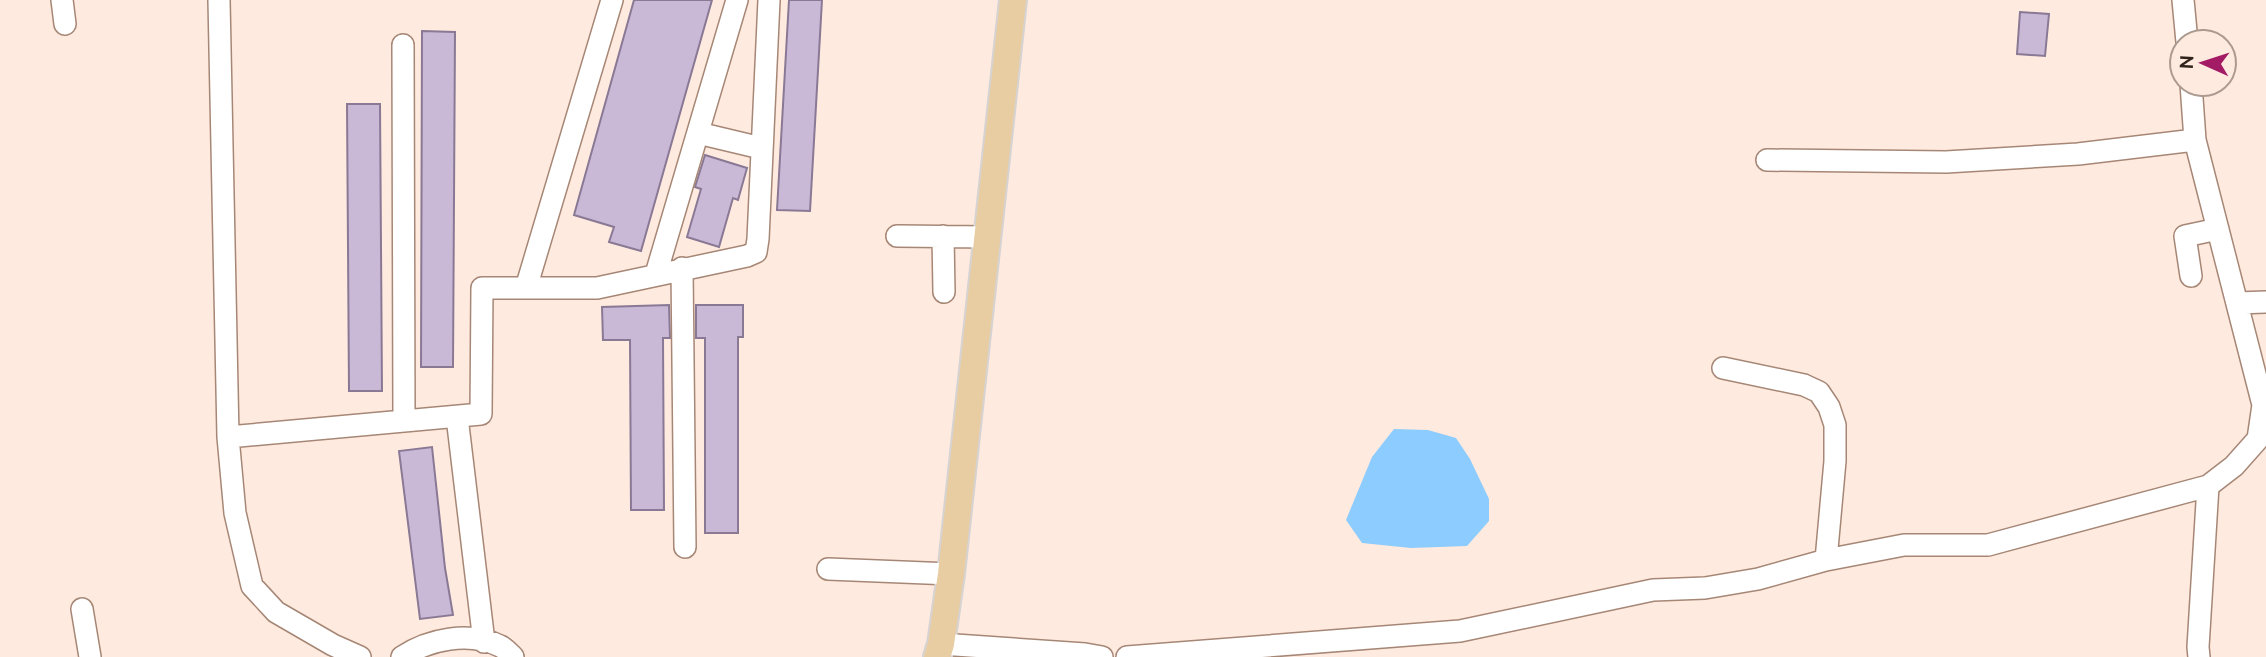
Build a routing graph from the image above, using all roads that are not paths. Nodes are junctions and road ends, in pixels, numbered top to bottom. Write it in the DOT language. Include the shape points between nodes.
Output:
graph roads {
  1 [pos="62,0"];
  2 [pos="219,0"];
  3 [pos="611,0"];
  4 [pos="737,0"];
  5 [pos="769,0"];
  6 [pos="1013,0"];
  7 [pos="2183,0"];
  8 [pos="65,24"];
  9 [pos="2186,28"];
  10 [pos="404,45"];
  11 [pos="2191,98"];
  12 [pos="698,133"];
  13 [pos="2195,139"];
  14 [pos="761,148"];
  15 [pos="1767,160"];
  16 [pos="2218,229"];
  17 [pos="897,236"];
  18 [pos="943,236"];
  19 [pos="987,237"];
  20 [pos="682,268"];
  21 [pos="656,274"];
  22 [pos="2192,276"];
  23 [pos="526,288"];
  24 [pos="944,292"];
  25 [pos="2266,302"];
  26 [pos="2237,303"];
  27 [pos="1723,368"];
  28 [pos="457,416"];
  29 [pos="404,421"];
  30 [pos="228,437"];
  31 [pos="2208,486"];
  32 [pos="685,547"];
  33 [pos="1826,560"];
  34 [pos="828,569"];
  35 [pos="951,574"];
  36 [pos="82,608"];
  37 [pos="484,642"];
  38 [pos="939,651"];
  39 [pos="90,657"];
  40 [pos="360,657"];
  41 [pos="402,657"];
  42 [pos="513,657"];
  43 [pos="1101,657"];
  44 [pos="1127,657"];
  45 [pos="2199,657"];
  1 -- 8 [label="street"];
  2 -- 30 [label="street"];
  3 -- 23 [label="street"];
  4 -- 12 [label="street"];
  5 -- 14 [label="street"];
  6 -- 19 [label="main road"];
  7 -- 9 [label="street"];
  10 -- 29 [label="street"];
  11 -- 13 [label="street"];
  12 -- 14 [label="street"];
  12 -- 21 [label="street"];
  13 -- 15 [label="street" via="2078,155 1946,162"];
  13 -- 16 [label="street"];
  14 -- 20 [label="street" via="756,252"];
  16 -- 22 [label="street" via="2185,236"];
  16 -- 26 [label="street"];
  17 -- 18 [label="street"];
  18 -- 19 [label="street"];
  18 -- 24 [label="street"];
  19 -- 35 [label="main road"];
  20 -- 21 [label="street"];
  20 -- 32 [label="street"];
  21 -- 23 [label="street" via="597,288"];
  23 -- 28 [label="street" via="482,288 481,414"];
  25 -- 26 [label="street"];
  26 -- 31 [label="street" via="2263,405 2258,439"];
  27 -- 33 [label="street" via="1804,385 1819,392 1829,407 1835,425 1835,461"];
  28 -- 29 [label="street"];
  28 -- 37 [label="street"];
  29 -- 30 [label="street"];
  30 -- 40 [label="street" via="235,513 252,586 276,612"];
  31 -- 33 [label="street" via="1988,545 1904,545"];
  31 -- 45 [label="street"];
  33 -- 44 [label="street" via="1758,579 1706,588 1653,590 1460,631"];
  34 -- 35 [label="street"];
  35 -- 38 [label="main road"];
  36 -- 39 [label="street"];
  37 -- 41 [label="street" via="467,637 435,642"];
  37 -- 42 [label="street" via="501,646"];
  38 -- 43 [label="street"];
}
